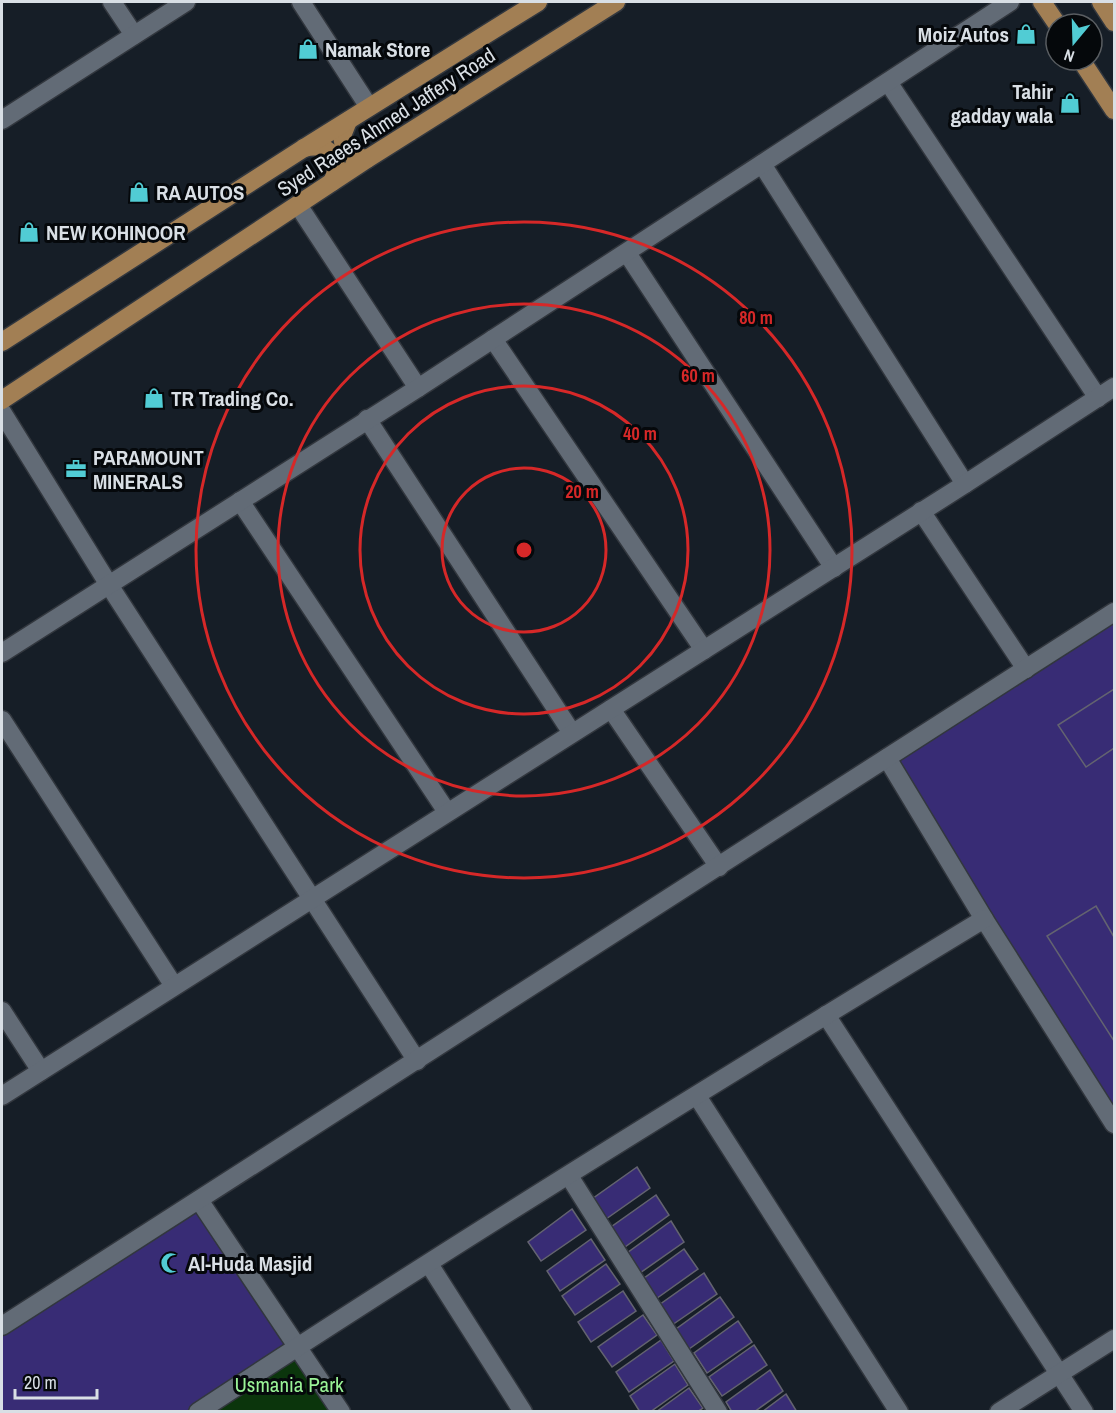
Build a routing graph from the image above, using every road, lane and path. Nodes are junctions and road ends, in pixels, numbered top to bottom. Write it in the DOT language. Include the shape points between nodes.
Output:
graph roads {
  1 [pos="112,2"];
  2 [pos="186,2"];
  3 [pos="301,2"];
  4 [pos="538,2"];
  5 [pos="616,2"];
  6 [pos="1010,2"];
  7 [pos="1101,2"];
  8 [pos="1114,22"];
  9 [pos="134,35"];
  10 [pos="1089,72"];
  11 [pos="888,82"];
  12 [pos="369,107"];
  13 [pos="1114,110"];
  14 [pos="2,120"];
  15 [pos="348,121"];
  16 [pos="304,148"];
  17 [pos="367,159"];
  18 [pos="762,164"];
  19 [pos="332,182"];
  20 [pos="298,205"];
  21 [pos="627,253"];
  22 [pos="493,339"];
  23 [pos="2,342"];
  24 [pos="1114,387"];
  25 [pos="418,388"];
  26 [pos="1098,398"];
  27 [pos="2,400"];
  28 [pos="2,412"];
  29 [pos="367,419"];
  30 [pos="966,484"];
  31 [pos="240,501"];
  32 [pos="921,512"];
  33 [pos="834,568"];
  34 [pos="109,585"];
  35 [pos="1114,612"];
  36 [pos="704,650"];
  37 [pos="2,653"];
  38 [pos="1026,669"];
  39 [pos="611,709"];
  40 [pos="2,720"];
  41 [pos="572,733"];
  42 [pos="887,758"];
  43 [pos="447,812"];
  44 [pos="718,867"];
  45 [pos="311,898"];
  46 [pos="984,919"];
  47 [pos="174,986"];
  48 [pos="2,1011"];
  49 [pos="826,1015"];
  50 [pos="417,1060"];
  51 [pos="42,1071"];
  52 [pos="2,1096"];
  53 [pos="697,1096"];
  54 [pos="1114,1124"];
  55 [pos="569,1176"];
  56 [pos="199,1200"];
  57 [pos="429,1264"];
  58 [pos="2,1326"];
  59 [pos="1114,1339"];
  60 [pos="297,1347"];
  61 [pos="1060,1373"];
  62 [pos="198,1412"];
  63 [pos="341,1412"];
  64 [pos="523,1412"];
  65 [pos="718,1412"];
  66 [pos="899,1412"];
  67 [pos="999,1412"];
  68 [pos="1084,1412"];
  1 -- 9 [label="street"];
  2 -- 9 [label="street"];
  3 -- 12 [label="street"];
  4 -- 12 [label="main road, Syed Raees Ahmed Jaffery Road"];
  5 -- 17 [label="main road, Syed Raees Ahmed Jaffery Road"];
  6 -- 11 [label="street"];
  7 -- 8 [label="main road"];
  9 -- 14 [label="street"];
  10 -- 13 [label="main road"];
  11 -- 18 [label="street"];
  11 -- 26 [label="street"];
  12 -- 15 [label="main road, Syed Raees Ahmed Jaffery Road"];
  15 -- 16 [label="main road, Syed Raees Ahmed Jaffery Road"];
  15 -- 17 [label="main road" via="342,136 344,147 353,156"];
  16 -- 19 [label="main road" via="319,146 331,154 337,168"];
  16 -- 23 [label="main road, Syed Raees Ahmed Jaffery Road"];
  17 -- 19 [label="main road, Syed Raees Ahmed Jaffery Road"];
  18 -- 21 [label="street"];
  18 -- 30 [label="street"];
  19 -- 20 [label="main road, Syed Raees Ahmed Jaffery Road"];
  20 -- 25 [label="street"];
  20 -- 27 [label="main road, Syed Raees Ahmed Jaffery Road"];
  21 -- 22 [label="street"];
  21 -- 33 [label="street"];
  22 -- 25 [label="street"];
  22 -- 36 [label="street"];
  24 -- 26 [label="street"];
  25 -- 29 [label="street"];
  26 -- 30 [label="street"];
  28 -- 34 [label="street"];
  29 -- 31 [label="street"];
  29 -- 41 [label="street"];
  30 -- 32 [label="street"];
  31 -- 34 [label="street"];
  31 -- 43 [label="street"];
  32 -- 33 [label="street"];
  32 -- 38 [label="street"];
  33 -- 36 [label="street"];
  34 -- 37 [label="street"];
  34 -- 45 [label="street"];
  35 -- 38 [label="street"];
  36 -- 39 [label="street"];
  38 -- 42 [label="street"];
  39 -- 41 [label="street"];
  39 -- 44 [label="street"];
  40 -- 47 [label="street"];
  41 -- 43 [label="street"];
  42 -- 44 [label="street"];
  42 -- 46 [label="street"];
  43 -- 45 [label="street"];
  44 -- 50 [label="street"];
  45 -- 47 [label="street"];
  45 -- 50 [label="street"];
  46 -- 49 [label="street"];
  46 -- 54 [label="street"];
  47 -- 51 [label="street"];
  48 -- 51 [label="street"];
  49 -- 53 [label="street"];
  49 -- 61 [label="street"];
  50 -- 56 [label="street"];
  51 -- 52 [label="street"];
  53 -- 55 [label="street"];
  53 -- 66 [label="street"];
  55 -- 57 [label="street"];
  55 -- 65 [label="street"];
  56 -- 58 [label="street"];
  56 -- 60 [label="street"];
  57 -- 60 [label="street"];
  57 -- 64 [label="street"];
  59 -- 61 [label="street"];
  60 -- 62 [label="street"];
  60 -- 63 [label="street"];
  61 -- 67 [label="street"];
  61 -- 68 [label="street"];
}
